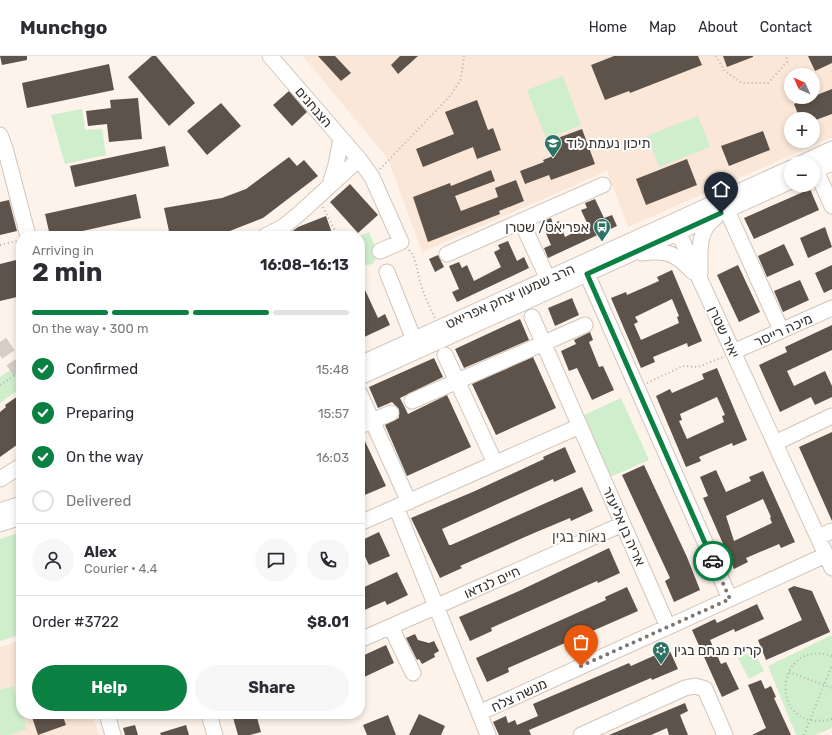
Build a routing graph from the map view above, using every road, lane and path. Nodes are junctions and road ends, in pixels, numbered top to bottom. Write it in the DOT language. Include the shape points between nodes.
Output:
graph roads {
  1 [pos="270,56"];
  2 [pos="464,56"];
  3 [pos="716,56"];
  4 [pos="786,56"];
  5 [pos="0,135"];
  6 [pos="340,138"];
  7 [pos="832,150"];
  8 [pos="818,156"];
  9 [pos="359,159"];
  10 [pos="832,163"];
  11 [pos="820,170"];
  12 [pos="784,172"];
  13 [pos="372,177"];
  14 [pos="820,183"];
  15 [pos="603,186"];
  16 [pos="784,186"];
  17 [pos="321,194"];
  18 [pos="832,206"];
  19 [pos="726,215"];
  20 [pos="521,221"];
  21 [pos="676,227"];
  22 [pos="27,231"];
  23 [pos="274,231"];
  24 [pos="336,231"];
  25 [pos="16,241"];
  26 [pos="0,245"];
  27 [pos="380,251"];
  28 [pos="447,254"];
  29 [pos="630,255"];
  30 [pos="414,256"];
  31 [pos="387,272"];
  32 [pos="587,274"];
  33 [pos="548,279"];
  34 [pos="700,280"];
  35 [pos="832,308"];
  36 [pos="532,316"];
  37 [pos="585,324"];
  38 [pos="440,328"];
  39 [pos="781,330"];
  40 [pos="414,340"];
  41 [pos="543,343"];
  42 [pos="734,352"];
  43 [pos="445,355"];
  44 [pos="365,362"];
  45 [pos="16,374"];
  46 [pos="365,375"];
  47 [pos="457,381"];
  48 [pos="0,385"];
  49 [pos="637,388"];
  50 [pos="412,401"];
  51 [pos="391,413"];
  52 [pos="832,416"];
  53 [pos="366,424"];
  54 [pos="580,426"];
  55 [pos="775,443"];
  56 [pos="495,463"];
  57 [pos="16,469"];
  58 [pos="0,480"];
  59 [pos="402,504"];
  60 [pos="16,506"];
  61 [pos="0,511"];
  62 [pos="16,519"];
  63 [pos="365,521"];
  64 [pos="0,524"];
  65 [pos="623,524"];
  66 [pos="832,531"];
  67 [pos="818,537"];
  68 [pos="829,562"];
  69 [pos="730,599"];
  70 [pos="436,607"];
  71 [pos="391,627"];
  72 [pos="668,627"];
  73 [pos="365,638"];
  74 [pos="832,656"];
  75 [pos="832,664"];
  76 [pos="789,672"];
  77 [pos="413,673"];
  78 [pos="824,685"];
  79 [pos="832,688"];
  80 [pos="479,713"];
  81 [pos="108,719"];
  82 [pos="210,719"];
  83 [pos="832,719"];
  84 [pos="809,721"];
  85 [pos="113,735"];
  86 [pos="215,735"];
  87 [pos="488,735"];
  88 [pos="581,735"];
  89 [pos="725,735"];
  90 [pos="804,735"];
  1 -- 6 [label="street, הצנחנים"];
  2 -- 13 [label="path" via="462,79 451,95"];
  3 -- 4 [label="path" via="724,70 742,83 768,83 787,62"];
  5 -- 22 [label="street"];
  6 -- 9 [label="street, הצנחנים"];
  6 -- 17 [label="street" via="334,176"];
  7 -- 8 [label="street"];
  9 -- 13 [label="street, הצנחנים"];
  9 -- 17 [label="street"];
  10 -- 11 [label="street"];
  12 -- 21 [label="street, הרב שמעון יצחק אפריאט"];
  13 -- 27 [label="street, הצנחנים" via="402,242"];
  14 -- 18 [label="street"];
  15 -- 20 [label="street"];
  16 -- 19 [label="street, הרב שמעון יצחק אפריאט"];
  17 -- 23 [label="street"];
  17 -- 24 [label="path"];
  19 -- 21 [label="street, הרב שמעון יצחק אפריאט"];
  19 -- 34 [label="street" via="712,220 703,234"];
  19 -- 39 [label="street"];
  20 -- 28 [label="street"];
  20 -- 33 [label="street"];
  21 -- 29 [label="street, הרב שמעון יצחק אפריאט"];
  21 -- 33 [label="street, הרב שמעון יצחק אפריאט"];
  21 -- 34 [label="street, יאיר שטרן"];
  25 -- 26 [label="path"];
  29 -- 32 [label="street, הרב שמעון יצחק אפריאט"];
  29 -- 34 [label="street" via="656,251 671,253"];
  30 -- 38 [label="path" via="428,304"];
  31 -- 40 [label="street"];
  32 -- 46 [label="street, הרב שמעון יצחק אפריאט"];
  32 -- 49 [label="street"];
  33 -- 38 [label="street, הרב שמעון יצחק אפריאט"];
  34 -- 42 [label="street, יאיר שטרן"];
  35 -- 39 [label="street, מיכה רייסר"];
  36 -- 41 [label="street, אריה בן אליעזר"];
  37 -- 41 [label="street"];
  38 -- 40 [label="street, הרב שמעון יצחק אפריאט"];
  39 -- 42 [label="street, מיכה רייסר"];
  40 -- 44 [label="street, הרב שמעון יצחק אפריאט"];
  41 -- 47 [label="street"];
  41 -- 54 [label="street, אריה בן אליעזר"];
  42 -- 49 [label="path" via="698,367 683,366"];
  42 -- 55 [label="street, יאיר שטרן"];
  43 -- 47 [label="street"];
  45 -- 48 [label="path"];
  47 -- 50 [label="street"];
  47 -- 56 [label="street"];
  49 -- 69 [label="street"];
  51 -- 53 [label="street"];
  52 -- 55 [label="street"];
  53 -- 59 [label="street"];
  54 -- 56 [label="street"];
  54 -- 65 [label="street, אריה בן אליעזר"];
  55 -- 67 [label="street, יאיר שטרן"];
  56 -- 59 [label="street"];
  57 -- 58 [label="street"];
  59 -- 63 [label="street"];
  59 -- 70 [label="street, מנשה צלח"];
  60 -- 61 [label="street"];
  62 -- 64 [label="street"];
  65 -- 70 [label="street, חיים לנדאו"];
  65 -- 72 [label="street, אריה בן אליעזר"];
  66 -- 67 [label="street"];
  67 -- 68 [label="street, יאיר שטרן"];
  68 -- 69 [label="street, מנשה צלח"];
  69 -- 72 [label="street, מנשה צלח"];
  70 -- 71 [label="street, חיים לנדאו"];
  70 -- 80 [label="street, מנשה צלח"];
  71 -- 73 [label="street, חיים לנדאו"];
  71 -- 77 [label="street"];
  72 -- 80 [label="street, מנשה צלח"];
  74 -- 76 [label="path" via="824,653 801,658"];
  75 -- 78 [label="path"];
  76 -- 78 [label="path"];
  76 -- 84 [label="path" via="784,687 786,699 792,709"];
  78 -- 79 [label="path"];
  78 -- 84 [label="path"];
  80 -- 87 [label="street"];
  81 -- 85 [label="street"];
  82 -- 86 [label="street"];
  83 -- 84 [label="path" via="821,722"];
  84 -- 90 [label="path"];
  88 -- 89 [label="street" via="685,688 695,686 705,689"];
}
